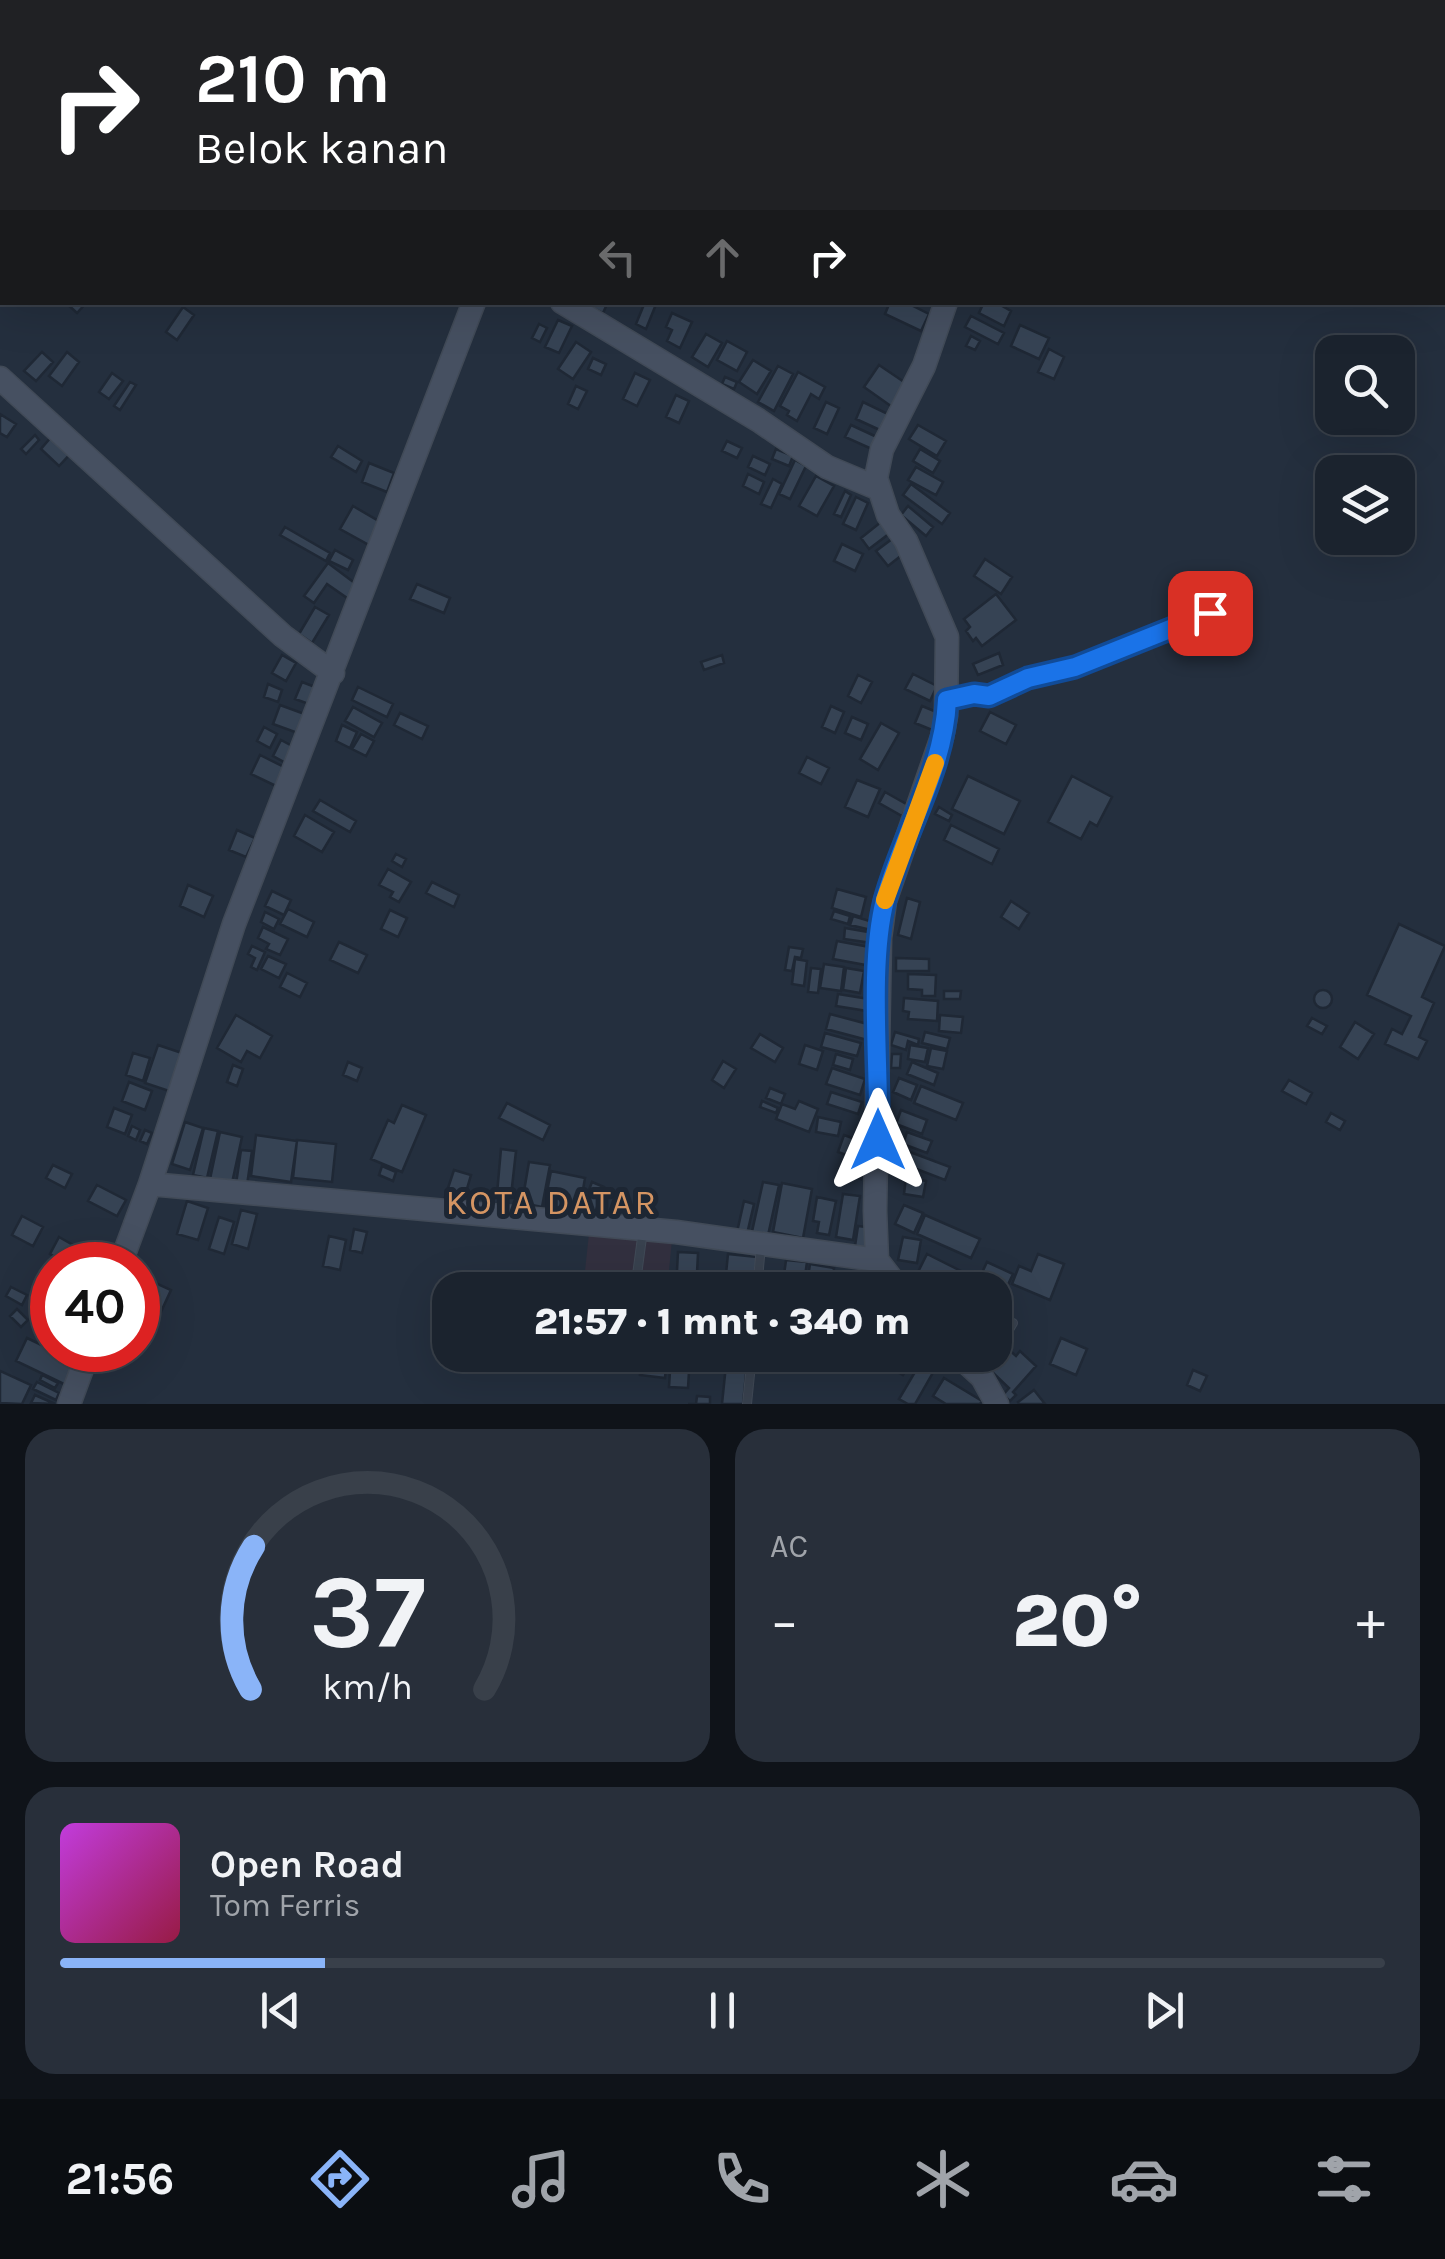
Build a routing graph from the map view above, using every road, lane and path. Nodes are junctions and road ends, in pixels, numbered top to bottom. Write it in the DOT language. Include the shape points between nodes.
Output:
graph roads {
  1 [pos="473,305"];
  2 [pos="567,305"];
  3 [pos="945,305"];
  4 [pos="0,378"];
  5 [pos="878,488"];
  6 [pos="1227,592"];
  7 [pos="334,673"];
  8 [pos="947,700"];
  9 [pos="150,1184"];
  10 [pos="643,1230"];
  11 [pos="129,1242"];
  12 [pos="761,1246"];
  13 [pos="877,1260"];
  14 [pos="638,1272"];
  15 [pos="759,1272"];
  16 [pos="886,1272"];
  17 [pos="81,1372"];
  18 [pos="750,1372"];
  19 [pos="977,1372"];
  20 [pos="985,1372"];
  21 [pos="982,1377"];
  22 [pos="69,1404"];
  23 [pos="747,1404"];
  24 [pos="998,1404"];
  1 -- 7 [label="street"];
  2 -- 5 [label="street" via="828,467"];
  3 -- 5 [label="street" via="924,366 882,449"];
  4 -- 7 [label="street" via="284,636"];
  5 -- 8 [label="street" via="947,637"];
  6 -- 8 [label="street" via="1210,613 1075,667 989,696"];
  7 -- 9 [label="street" via="234,924"];
  8 -- 13 [label="street" via="934,764 881,919"];
  9 -- 10 [label="street"];
  9 -- 11 [label="street"];
  10 -- 12 [label="street"];
  10 -- 14 [label="lane"];
  12 -- 13 [label="street"];
  12 -- 15 [label="lane"];
  13 -- 16 [label="street"];
  17 -- 22 [label="street"];
  18 -- 23 [label="lane"];
  19 -- 21 [label="street"];
  20 -- 21 [label="lane"];
  21 -- 24 [label="street"];
}
